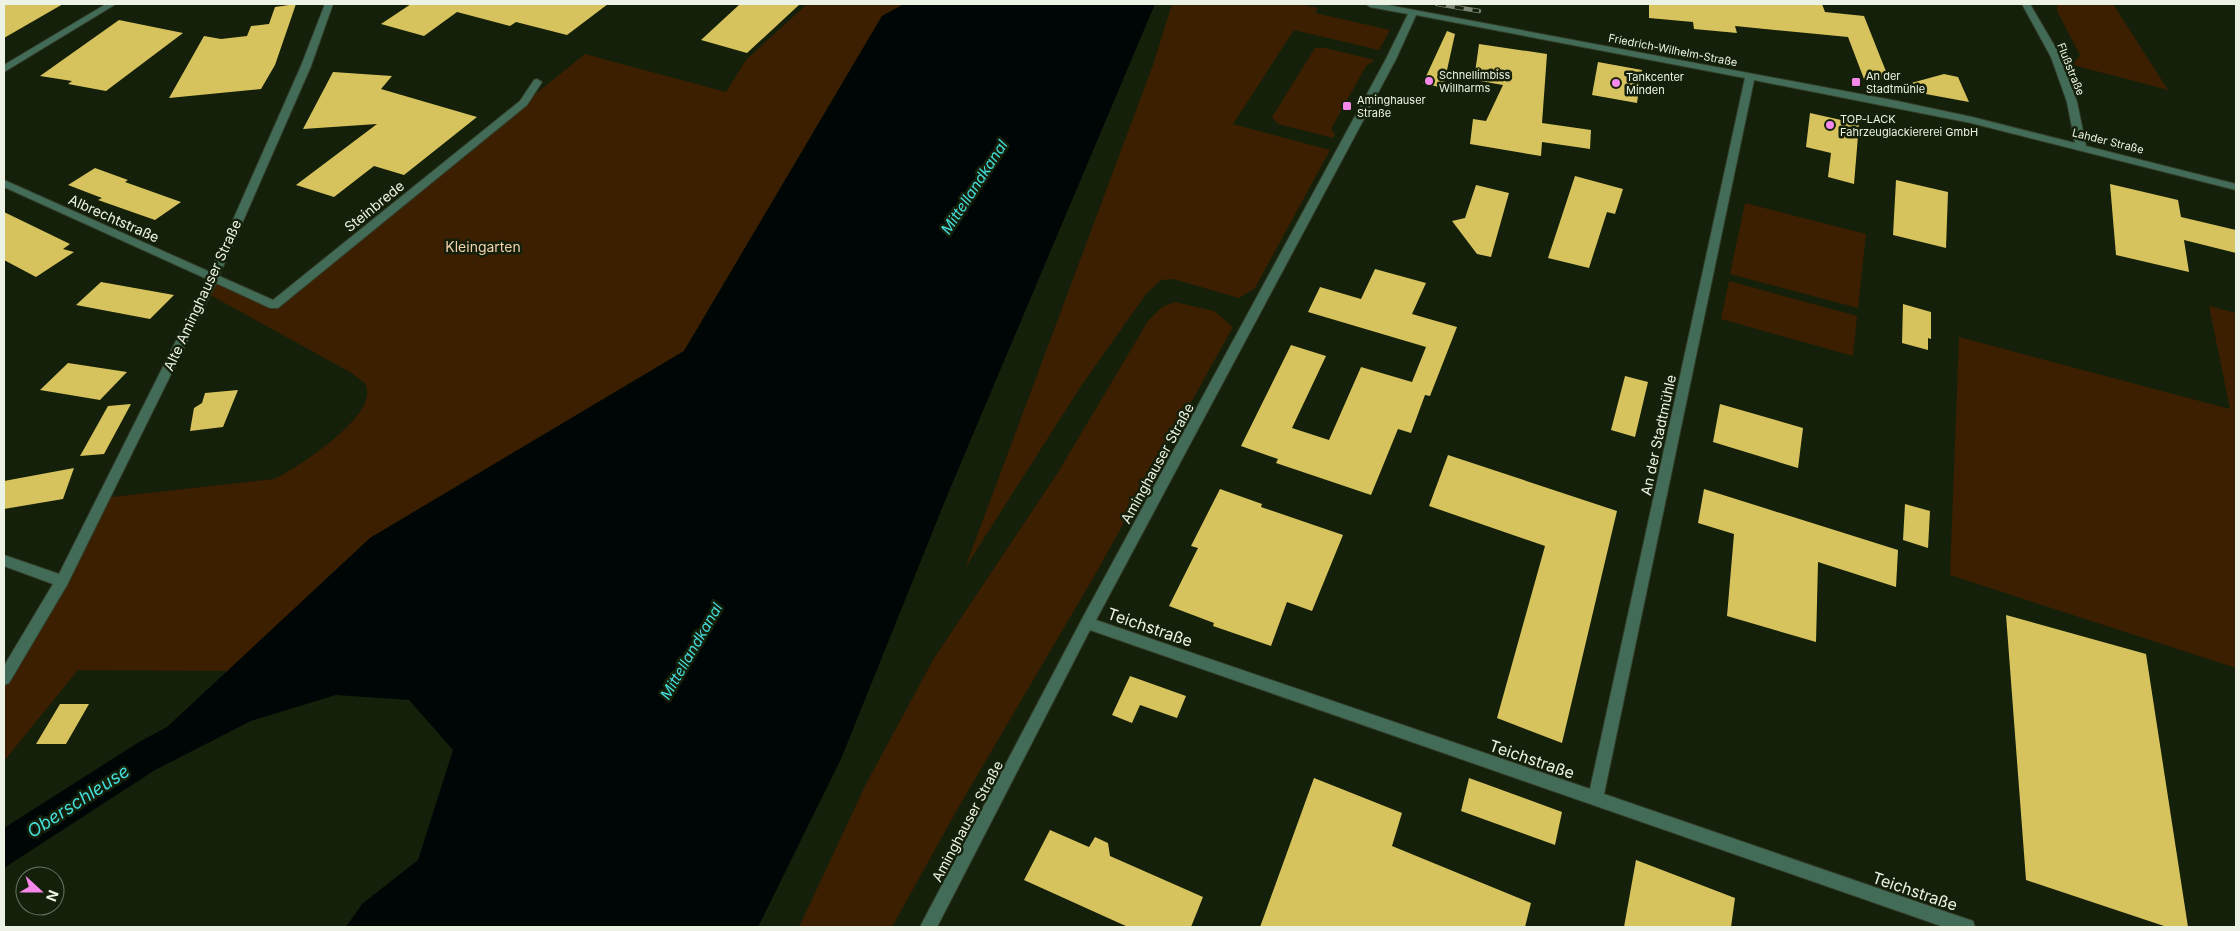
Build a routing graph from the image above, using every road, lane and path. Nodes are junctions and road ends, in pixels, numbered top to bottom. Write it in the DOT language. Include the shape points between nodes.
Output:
graph roads {
  1 [pos="112,4"];
  2 [pos="329,4"];
  3 [pos="1370,4"];
  4 [pos="2026,4"];
  5 [pos="1413,13"];
  6 [pos="4,69"];
  7 [pos="1750,76"];
  8 [pos="537,82"];
  9 [pos="1972,120"];
  10 [pos="2081,147"];
  11 [pos="4,183"];
  12 [pos="2236,187"];
  13 [pos="213,277"];
  14 [pos="4,560"];
  15 [pos="62,581"];
  16 [pos="1087,623"];
  17 [pos="4,679"];
  18 [pos="1595,800"];
  19 [pos="928,927"];
  20 [pos="1967,927"];
  1 -- 6 [label="street"];
  2 -- 13 [label="street, Alte Aminghauser Straße" via="306,66"];
  3 -- 5 [label="street, Friedrich-Wilhelm-Straße"];
  4 -- 10 [label="street, Flußstraße" via="2056,57 2072,102"];
  5 -- 7 [label="street, Friedrich-Wilhelm-Straße"];
  5 -- 16 [label="street, Aminghauser Straße"];
  7 -- 9 [label="street, Friedrich-Wilhelm-Straße"];
  7 -- 18 [label="street, An der Stadtmühle"];
  8 -- 13 [label="street, Steinbrede" via="524,103 274,304"];
  9 -- 10 [label="street, Lahder Straße"];
  10 -- 12 [label="street, Lahder Straße"];
  11 -- 13 [label="street, Albrechtstraße"];
  13 -- 15 [label="street, Alte Aminghauser Straße"];
  14 -- 15 [label="street"];
  15 -- 17 [label="street, Alte Aminghauser Straße"];
  16 -- 18 [label="street, Teichstraße"];
  16 -- 19 [label="street, Aminghauser Straße"];
  18 -- 20 [label="street, Teichstraße"];
}
